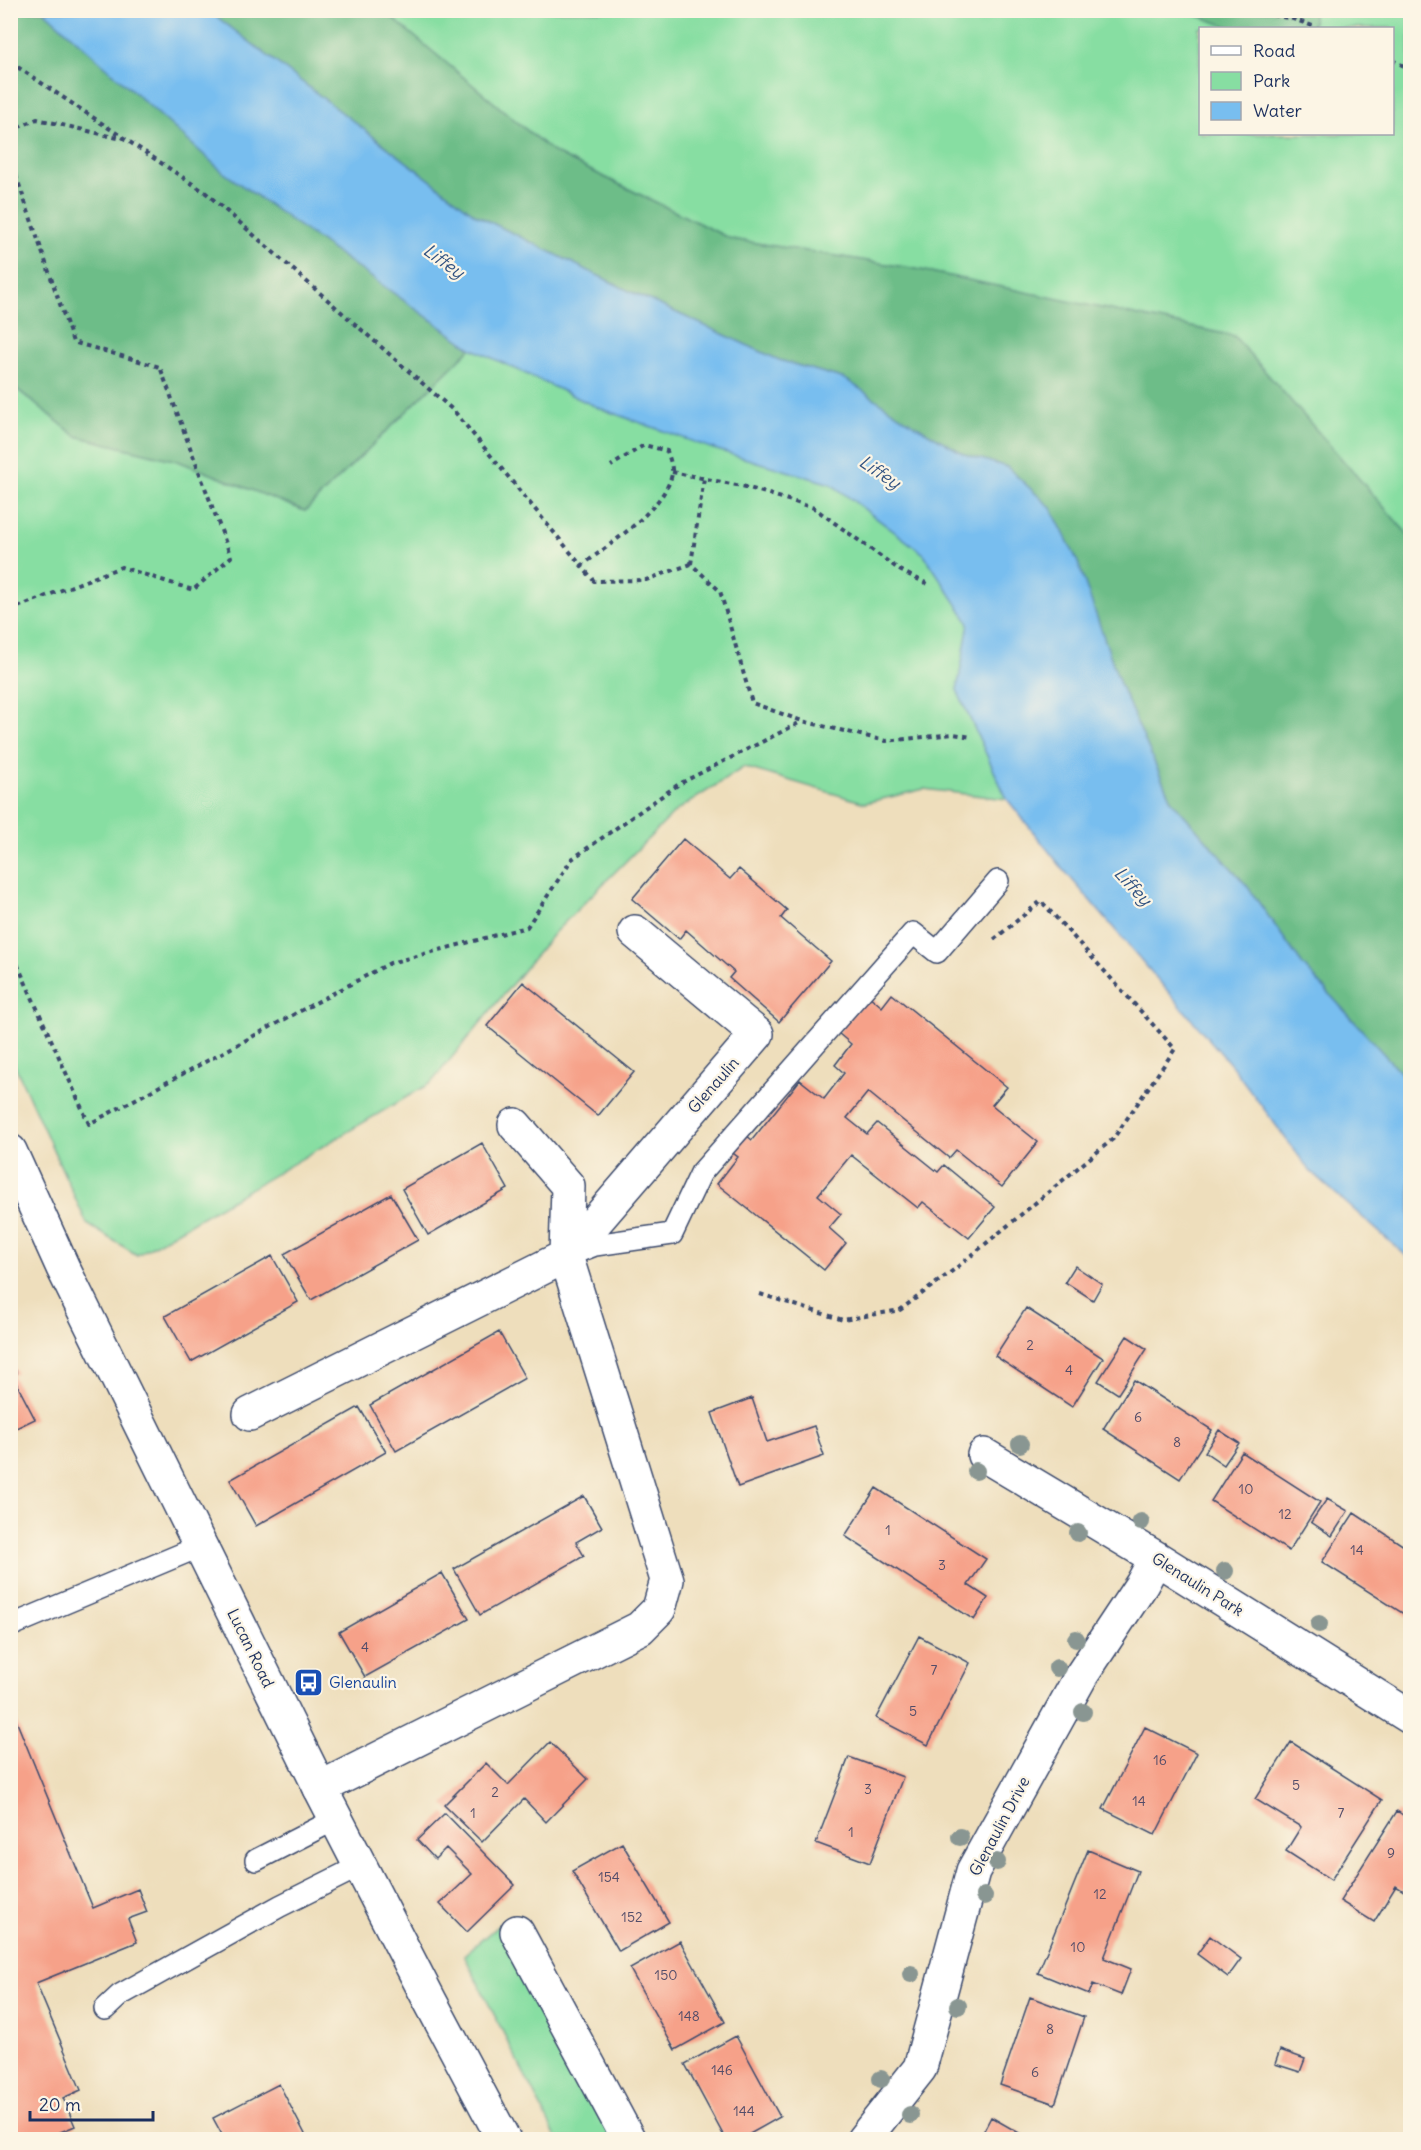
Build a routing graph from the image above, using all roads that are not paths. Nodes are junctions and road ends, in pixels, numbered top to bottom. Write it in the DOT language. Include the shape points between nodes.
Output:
graph roads {
  1 [pos="998,881"];
  2 [pos="634,932"];
  3 [pos="515,1125"];
  4 [pos="10,1150"];
  5 [pos="566,1256"];
  6 [pos="250,1414"];
  7 [pos="984,1455"];
  8 [pos="201,1546"];
  9 [pos="1156,1558"];
  10 [pos="10,1626"];
  11 [pos="1410,1717"];
  12 [pos="320,1788"];
  13 [pos="336,1819"];
  14 [pos="256,1860"];
  15 [pos="360,1866"];
  16 [pos="517,1932"];
  17 [pos="105,2009"];
  18 [pos="504,2139"];
  19 [pos="629,2139"];
  20 [pos="863,2139"];
  1 -- 5 [label="lane" via="937,952 913,933 701,1173 672,1234 595,1245"];
  2 -- 5 [label="street, Glenaulin" via="757,1034"];
  3 -- 5 [label="street" via="568,1186"];
  4 -- 8 [label="street, Lucan Road" via="63,1268"];
  5 -- 6 [label="street, Glenaulin"];
  5 -- 12 [label="street" via="667,1580 659,1609 640,1628"];
  7 -- 9 [label="street, Glenaulin Park"];
  8 -- 10 [label="lane"];
  8 -- 12 [label="street, Lucan Road"];
  9 -- 11 [label="street, Glenaulin Park"];
  9 -- 20 [label="street, Glenaulin Drive" via="1081,1676 973,1871 920,2068"];
  12 -- 13 [label="street, Lucan Road"];
  13 -- 14 [label="lane"];
  13 -- 15 [label="street, Lucan Road"];
  15 -- 17 [label="lane" via="120,1995"];
  15 -- 18 [label="street, Lucan Road"];
  16 -- 19 [label="street"];
}
